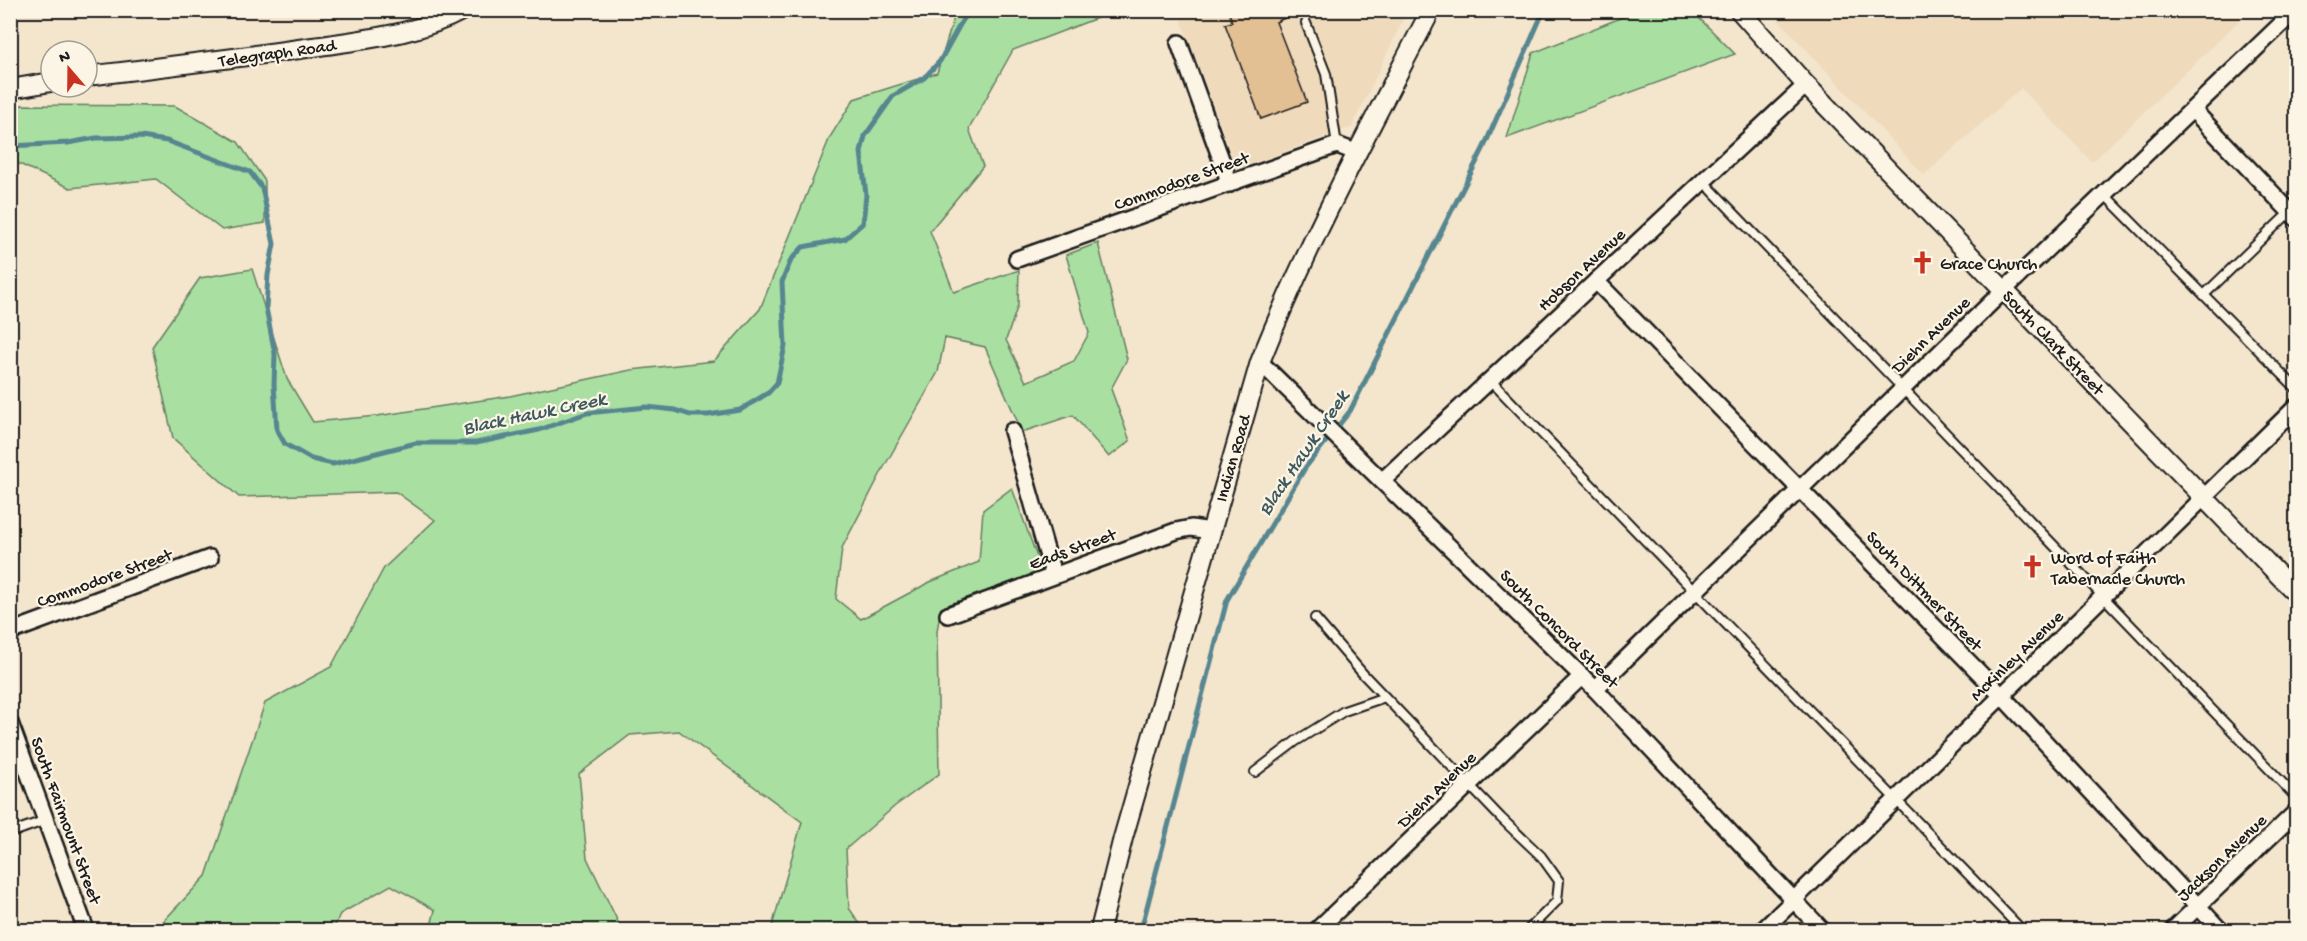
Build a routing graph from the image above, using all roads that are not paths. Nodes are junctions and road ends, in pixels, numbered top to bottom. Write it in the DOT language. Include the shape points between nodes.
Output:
graph roads {
  1 [pos="463,10"];
  2 [pos="1431,10"];
  3 [pos="1739,10"];
  4 [pos="2296,10"];
  5 [pos="1306,23"];
  6 [pos="1179,43"];
  7 [pos="99,75"];
  8 [pos="39,84"];
  9 [pos="1806,85"];
  10 [pos="10,88"];
  11 [pos="2193,110"];
  12 [pos="1337,145"];
  13 [pos="1358,153"];
  14 [pos="1703,181"];
  15 [pos="1230,184"];
  16 [pos="2104,194"];
  17 [pos="2294,212"];
  18 [pos="1017,259"];
  19 [pos="1596,281"];
  20 [pos="2004,290"];
  21 [pos="2204,295"];
  22 [pos="1260,362"];
  23 [pos="1490,380"];
  24 [pos="2296,388"];
  25 [pos="1902,389"];
  26 [pos="2296,407"];
  27 [pos="1012,430"];
  28 [pos="1382,481"];
  29 [pos="1799,489"];
  30 [pos="2205,497"];
  31 [pos="1211,531"];
  32 [pos="210,558"];
  33 [pos="1053,574"];
  34 [pos="1695,592"];
  35 [pos="2296,593"];
  36 [pos="2103,597"];
  37 [pos="948,615"];
  38 [pos="1315,618"];
  39 [pos="10,632"];
  40 [pos="1582,676"];
  41 [pos="1594,689"];
  42 [pos="2002,696"];
  43 [pos="1385,697"];
  44 [pos="10,723"];
  45 [pos="1255,772"];
  46 [pos="1470,784"];
  47 [pos="2296,797"];
  48 [pos="1896,800"];
  49 [pos="2296,812"];
  50 [pos="46,820"];
  51 [pos="10,832"];
  52 [pos="1793,901"];
  53 [pos="2197,907"];
  54 [pos="86,930"];
  55 [pos="1100,930"];
  56 [pos="1317,930"];
  57 [pos="1528,930"];
  58 [pos="1762,930"];
  59 [pos="1822,930"];
  60 [pos="2022,930"];
  61 [pos="2173,930"];
  62 [pos="2220,930"];
  1 -- 7 [label="street, Telegraph Road" via="442,21 374,38"];
  2 -- 13 [label="street, Indian Road"];
  3 -- 9 [label="street, South Clark Street"];
  4 -- 11 [label="street, Diehn Avenue"];
  5 -- 12 [label="lane" via="1326,74"];
  6 -- 15 [label="street"];
  8 -- 10 [label="street"];
  9 -- 14 [label="street, Hobson Avenue"];
  9 -- 20 [label="street, South Clark Street"];
  11 -- 16 [label="street, Diehn Avenue"];
  11 -- 17 [label="street"];
  12 -- 13 [label="street"];
  12 -- 15 [label="street, Commodore Street"];
  13 -- 22 [label="street, Indian Road"];
  14 -- 19 [label="street, Hobson Avenue"];
  14 -- 25 [label="lane"];
  15 -- 18 [label="street, Commodore Street"];
  16 -- 20 [label="street, Diehn Avenue"];
  16 -- 21 [label="lane"];
  17 -- 21 [label="lane"];
  19 -- 23 [label="street, Hobson Avenue"];
  19 -- 29 [label="street, South Dittmer Street"];
  20 -- 25 [label="street, Diehn Avenue"];
  20 -- 30 [label="street, South Clark Street"];
  21 -- 24 [label="lane"];
  22 -- 28 [label="street, South Concord Street"];
  22 -- 31 [label="street, Indian Road"];
  23 -- 28 [label="street, Hobson Avenue"];
  23 -- 34 [label="lane"];
  25 -- 29 [label="street, Diehn Avenue"];
  25 -- 36 [label="lane"];
  26 -- 30 [label="street, McKinley Avenue"];
  27 -- 33 [label="street"];
  28 -- 40 [label="street, South Concord Street"];
  29 -- 34 [label="street, Diehn Avenue"];
  29 -- 42 [label="street, South Dittmer Street"];
  30 -- 35 [label="street, South Clark Street"];
  30 -- 36 [label="street, McKinley Avenue"];
  31 -- 33 [label="street, Eads Street" via="1176,531"];
  31 -- 55 [label="street, Indian Road"];
  32 -- 39 [label="street, Commodore Street"];
  33 -- 37 [label="street, Eads Street"];
  34 -- 41 [label="street, Diehn Avenue"];
  34 -- 48 [label="lane"];
  36 -- 42 [label="street, McKinley Avenue"];
  36 -- 47 [label="lane"];
  38 -- 43 [label="lane"];
  40 -- 41 [label="street, South Concord Street"];
  40 -- 46 [label="street, Diehn Avenue"];
  41 -- 52 [label="street, South Concord Street"];
  42 -- 48 [label="street, McKinley Avenue"];
  42 -- 53 [label="street, South Dittmer Street"];
  43 -- 45 [label="lane" via="1344,711"];
  43 -- 46 [label="lane"];
  44 -- 50 [label="street, South Fairmount Street"];
  46 -- 56 [label="street, Diehn Avenue"];
  46 -- 57 [label="lane" via="1541,856 1559,881 1557,900"];
  48 -- 52 [label="street, McKinley Avenue"];
  48 -- 60 [label="lane"];
  49 -- 53 [label="street, Jackson Avenue"];
  50 -- 51 [label="lane"];
  50 -- 54 [label="street, South Fairmount Street"];
  52 -- 58 [label="street, McKinley Avenue"];
  52 -- 59 [label="street, South Concord Street"];
  53 -- 61 [label="street, Jackson Avenue"];
  53 -- 62 [label="street, South Dittmer Street"];
}
